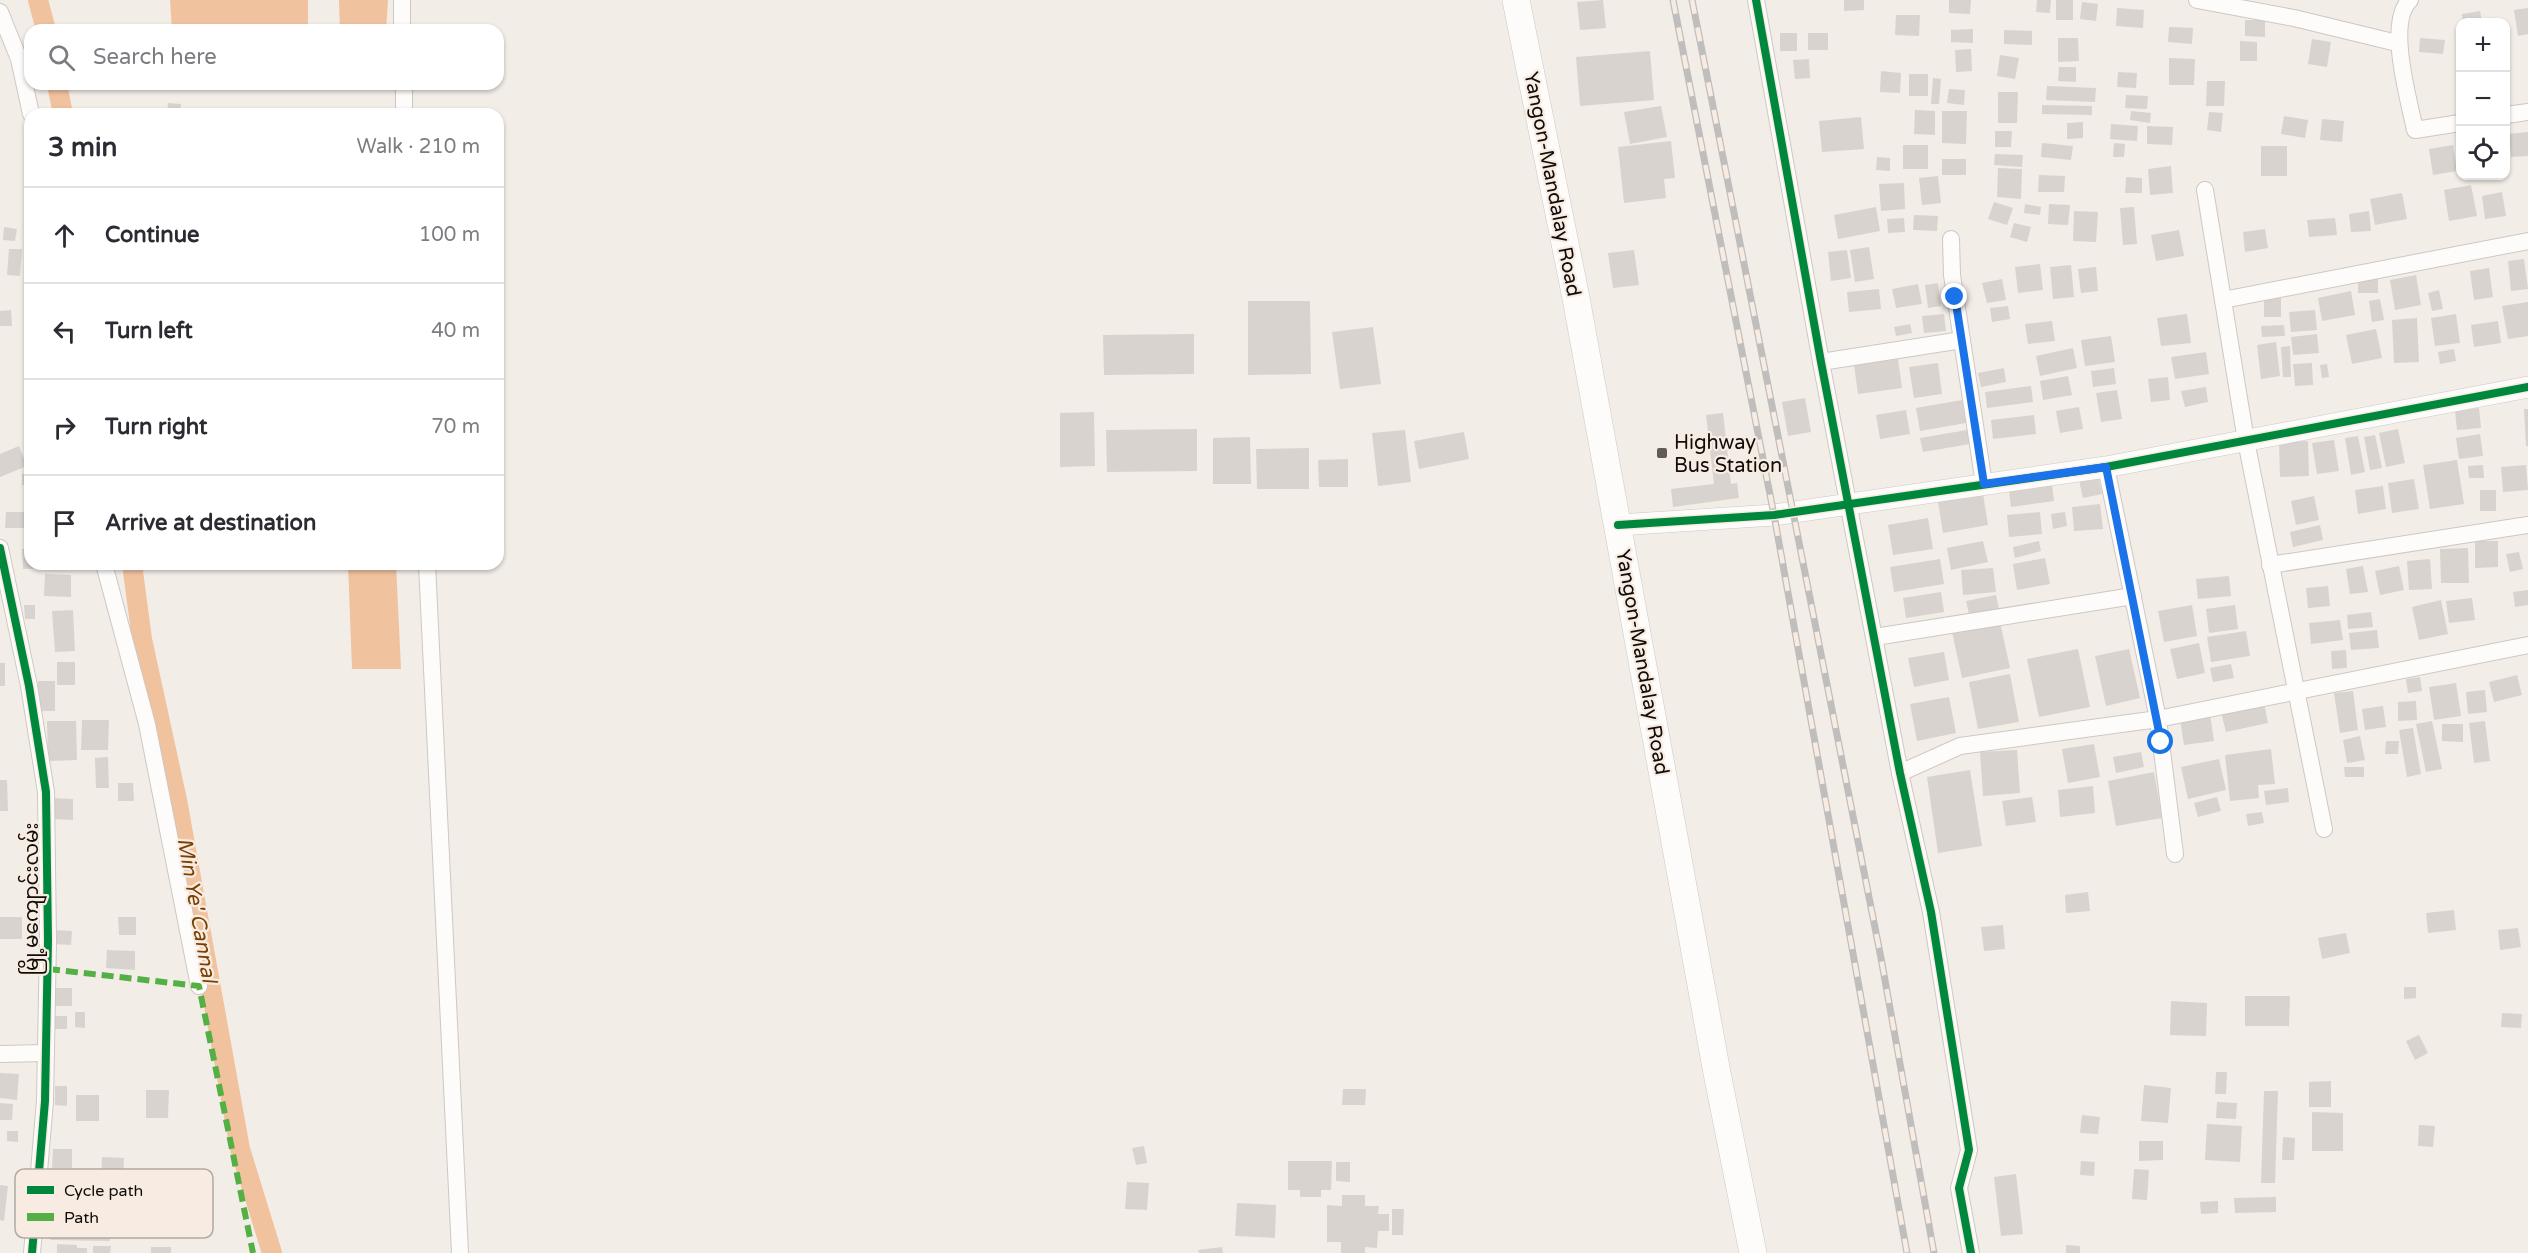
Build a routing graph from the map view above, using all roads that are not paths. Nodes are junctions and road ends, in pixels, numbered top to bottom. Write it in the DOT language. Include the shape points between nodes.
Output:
graph roads {
  1 [pos="402,0"];
  2 [pos="1516,0"];
  3 [pos="1756,0"];
  4 [pos="2197,0"];
  5 [pos="2410,0"];
  6 [pos="0,12"];
  7 [pos="402,24"];
  8 [pos="2397,43"];
  9 [pos="24,82"];
  10 [pos="26,90"];
  11 [pos="404,90"];
  12 [pos="30,108"];
  13 [pos="404,108"];
  14 [pos="2528,112"];
  15 [pos="2510,115"];
  16 [pos="2456,124"];
  17 [pos="2205,190"];
  18 [pos="1952,238"];
  19 [pos="2528,241"];
  20 [pos="2223,300"];
  21 [pos="1962,340"];
  22 [pos="1821,362"];
  23 [pos="2528,387"];
  24 [pos="2246,441"];
  25 [pos="2106,467"];
  26 [pos="1984,484"];
  27 [pos="1849,503"];
  28 [pos="1618,525"];
  29 [pos="2528,525"];
  30 [pos="0,548"];
  31 [pos="2270,565"];
  32 [pos="106,570"];
  33 [pos="426,570"];
  34 [pos="2133,596"];
  35 [pos="1875,637"];
  36 [pos="2528,645"];
  37 [pos="2296,691"];
  38 [pos="2158,719"];
  39 [pos="1900,773"];
  40 [pos="2324,829"];
  41 [pos="2175,854"];
  42 [pos="199,986"];
  43 [pos="46,1053"];
  44 [pos="0,1054"];
  45 [pos="39,1169"];
  46 [pos="33,1238"];
  47 [pos="32,1253"];
  48 [pos="460,1253"];
  49 [pos="1752,1253"];
  50 [pos="1971,1253"];
  1 -- 7 [label="street"];
  2 -- 28 [label="highway, Yangon-Mandalay Road"];
  3 -- 22 [label="street"];
  4 -- 8 [label="street"];
  5 -- 8 [label="street" via="2405,5"];
  6 -- 9 [label="street"];
  8 -- 16 [label="street" via="2415,130"];
  10 -- 12 [label="street"];
  11 -- 13 [label="street"];
  14 -- 15 [label="street"];
  17 -- 20 [label="street"];
  18 -- 21 [label="street" via="1952,275"];
  19 -- 20 [label="street"];
  20 -- 24 [label="street"];
  21 -- 22 [label="street"];
  21 -- 26 [label="street"];
  22 -- 27 [label="street"];
  23 -- 24 [label="street"];
  24 -- 25 [label="street"];
  24 -- 31 [label="street"];
  25 -- 26 [label="street"];
  25 -- 34 [label="street"];
  26 -- 27 [label="street"];
  27 -- 28 [label="street" via="1774,515"];
  27 -- 35 [label="street"];
  28 -- 49 [label="highway, Yangon-Mandalay Road"];
  29 -- 31 [label="street"];
  30 -- 43 [label="street, မြို့မကျောင်းလမ်း" via="27,674 46,792"];
  31 -- 37 [label="street"];
  32 -- 42 [label="street" via="147,724"];
  33 -- 48 [label="street"];
  34 -- 35 [label="street"];
  34 -- 38 [label="street"];
  35 -- 39 [label="street"];
  36 -- 37 [label="street"];
  37 -- 38 [label="street"];
  37 -- 40 [label="street"];
  38 -- 39 [label="street" via="1960,746"];
  38 -- 41 [label="street"];
  39 -- 50 [label="street" via="1931,912 1969,1150 1959,1188"];
  43 -- 44 [label="street"];
  43 -- 45 [label="street, မြို့မကျောင်းလမ်း"];
  46 -- 47 [label="street, မြို့မကျောင်းလမ်း"];
}
